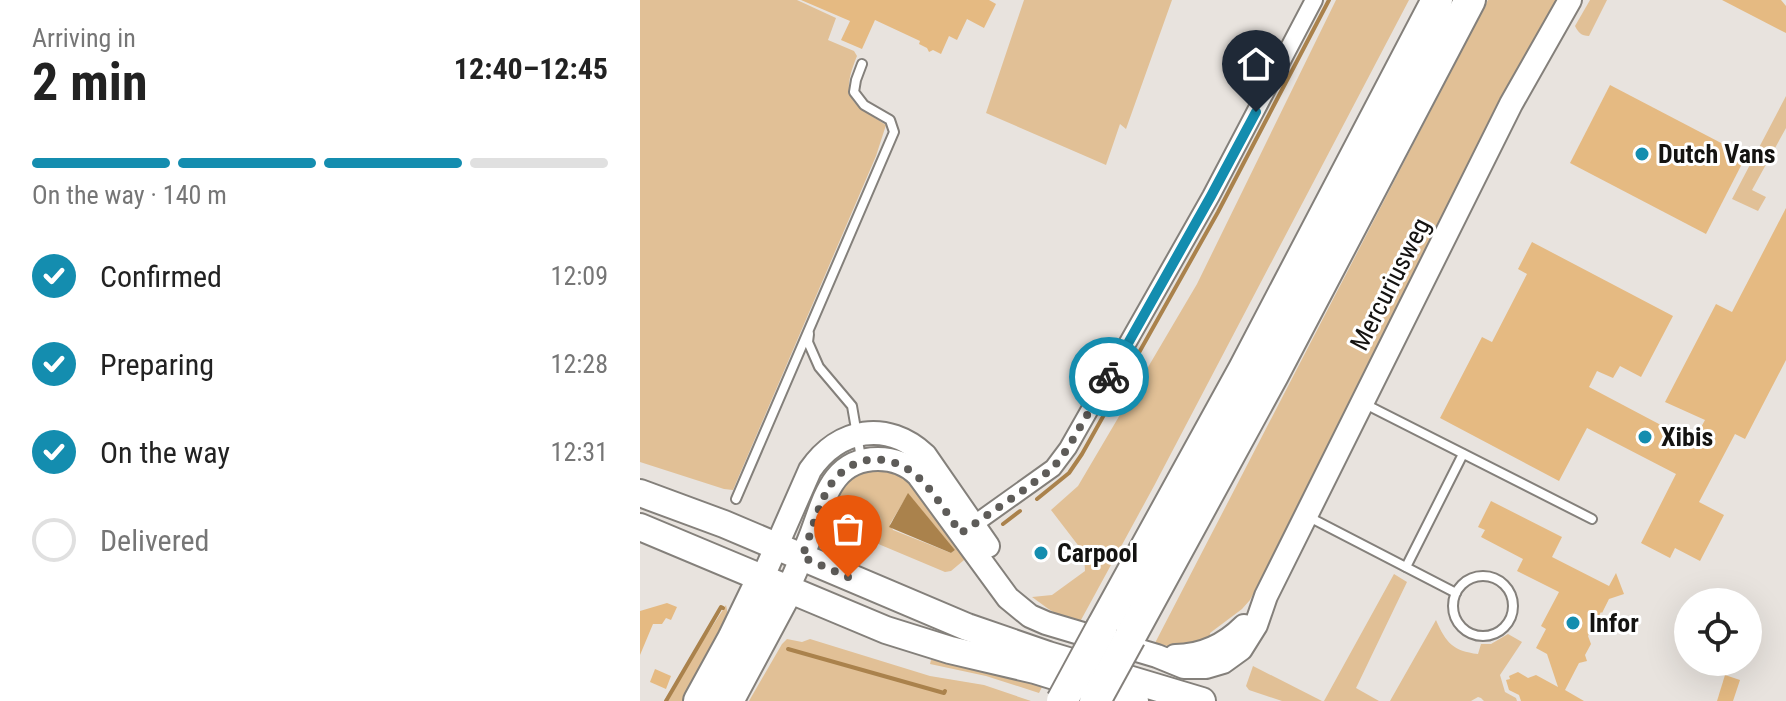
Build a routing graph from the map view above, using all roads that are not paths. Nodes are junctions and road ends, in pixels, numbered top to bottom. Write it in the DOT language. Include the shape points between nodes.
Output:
graph roads {
  1 [pos="1314,0"];
  2 [pos="1437,0"];
  3 [pos="1470,0"];
  4 [pos="1570,0"];
  5 [pos="862,64"];
  6 [pos="809,329"];
  7 [pos="1362,402"];
  8 [pos="857,435"];
  9 [pos="1463,454"];
  10 [pos="862,461"];
  11 [pos="640,493"];
  12 [pos="736,499"];
  13 [pos="1306,516"];
  14 [pos="1592,519"];
  15 [pos="640,527"];
  16 [pos="967,529"];
  17 [pos="775,546"];
  18 [pos="802,557"];
  19 [pos="1406,567"];
  20 [pos="775,584"];
  21 [pos="1456,593"];
  22 [pos="1116,632"];
  23 [pos="699,701"];
  24 [pos="728,701"];
  25 [pos="1062,701"];
  26 [pos="1095,701"];
  27 [pos="1135,701"];
  28 [pos="1202,701"];
  1 -- 16 [label="street" via="1211,196 1068,448 1053,468"];
  2 -- 22 [label="highway" via="1244,369"];
  3 -- 22 [label="highway" via="1280,361"];
  4 -- 7 [label="street, Mercuriusweg" via="1511,104"];
  5 -- 6 [label="lane" via="854,92 864,105 890,120 894,132"];
  6 -- 8 [label="lane" via="808,342 819,367 852,406"];
  6 -- 12 [label="lane"];
  7 -- 9 [label="lane"];
  7 -- 13 [label="street, Mercuriusweg"];
  8 -- 10 [label="lane"];
  8 -- 16 [label="street, Mercuriusweg" via="892,435 916,446"];
  8 -- 17 [label="street" via="819,457"];
  9 -- 14 [label="lane"];
  9 -- 19 [label="lane"];
  10 -- 16 [label="street, Mercuriusweg" via="885,459 909,468"];
  10 -- 18 [label="street" via="829,487"];
  11 -- 17 [label="main road"];
  13 -- 16 [label="street, Mercuriusweg" via="1249,621 1217,647 1184,656 1157,656 1056,625 1021,594"];
  13 -- 19 [label="lane"];
  15 -- 20 [label="main road"];
  17 -- 18 [label="main road"];
  17 -- 20 [label="street"];
  18 -- 20 [label="street"];
  18 -- 28 [label="main road" via="967,627"];
  19 -- 21 [label="lane"];
  20 -- 23 [label="highway" via="739,628"];
  20 -- 24 [label="highway"];
  20 -- 27 [label="main road" via="886,630"];
  21 -- 21 [label="lane" via="1470,579 1490,577 1512,597 1511,617 1499,632 1471,634 1453,612"];
  22 -- 25 [label="highway, bridge"];
  22 -- 26 [label="highway, bridge"];
}
